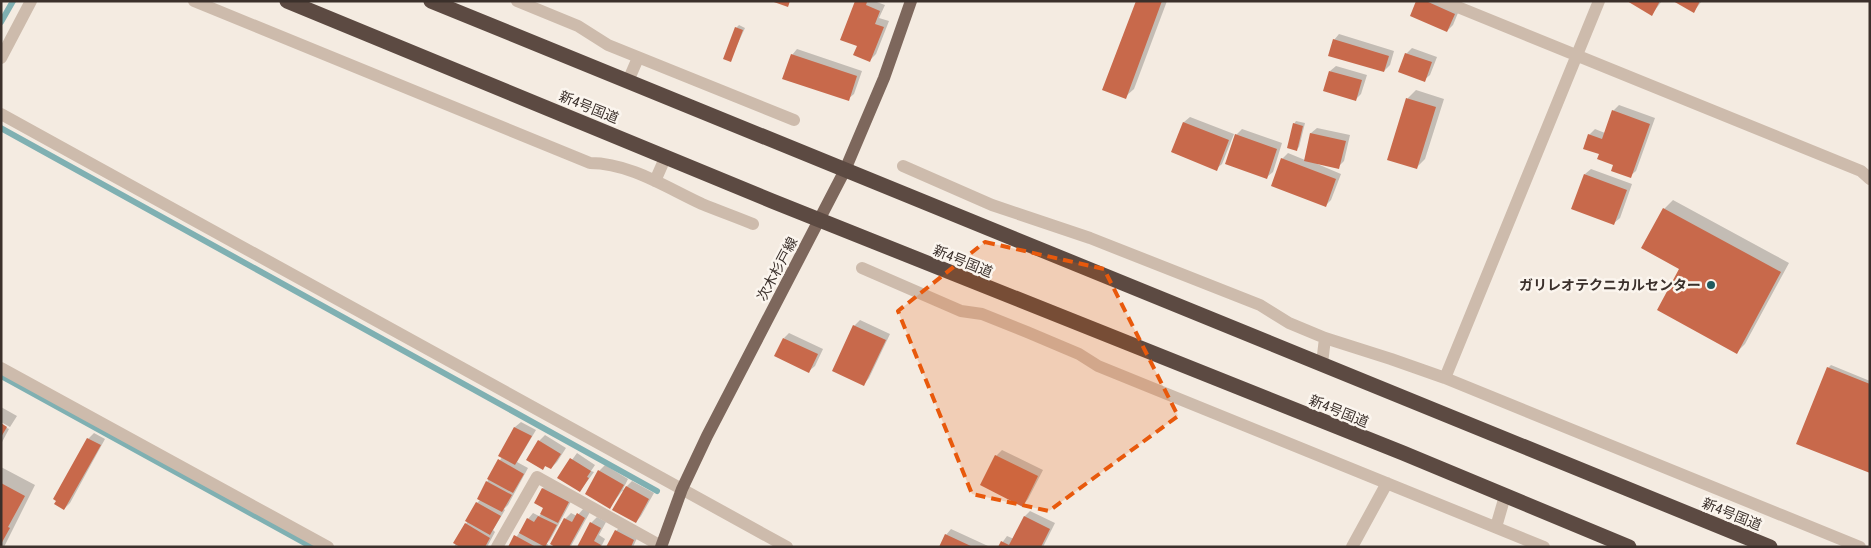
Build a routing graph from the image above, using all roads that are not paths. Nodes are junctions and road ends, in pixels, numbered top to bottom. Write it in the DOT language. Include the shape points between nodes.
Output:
graph roads {
  1 [pos="32,1"];
  2 [pos="194,1"];
  3 [pos="287,1"];
  4 [pos="431,1"];
  5 [pos="517,1"];
  6 [pos="911,1"];
  7 [pos="1443,1"];
  8 [pos="1598,1"];
  9 [pos="1576,56"];
  10 [pos="1,58"];
  11 [pos="638,58"];
  12 [pos="628,81"];
  13 [pos="1,114"];
  14 [pos="794,120"];
  15 [pos="666,156"];
  16 [pos="903,166"];
  17 [pos="845,170"];
  18 [pos="1870,179"];
  19 [pos="655,181"];
  20 [pos="820,220"];
  21 [pos="753,224"];
  22 [pos="862,268"];
  23 [pos="1325,338"];
  24 [pos="1322,364"];
  25 [pos="1,368"];
  26 [pos="1444,378"];
  27 [pos="1387,483"];
  28 [pos="682,489"];
  29 [pos="1506,496"];
  30 [pos="1496,527"];
  31 [pos="661,546"];
  32 [pos="328,547"];
  33 [pos="497,547"];
  34 [pos="787,547"];
  35 [pos="1352,547"];
  36 [pos="1544,547"];
  37 [pos="1629,547"];
  38 [pos="1770,547"];
  39 [pos="1860,547"];
  1 -- 10 [label="street"];
  2 -- 19 [label="street" via="590,163 607,163"];
  3 -- 15 [label="highway, 新4号国道"];
  4 -- 12 [label="highway, 新4号国道"];
  5 -- 11 [label="street" via="578,26 608,45"];
  6 -- 17 [label="main road, 次木杉戸線" via="884,78"];
  7 -- 9 [label="street"];
  8 -- 9 [label="street"];
  9 -- 18 [label="street" via="1861,171"];
  9 -- 26 [label="street"];
  11 -- 12 [label="street"];
  11 -- 14 [label="street"];
  12 -- 17 [label="highway, 新4号国道"];
  13 -- 28 [label="street"];
  15 -- 19 [label="street"];
  15 -- 20 [label="highway, 新4号国道"];
  16 -- 23 [label="street" via="992,205 1090,238 1260,305 1288,323"];
  17 -- 20 [label="main road, 次木杉戸線"];
  17 -- 24 [label="highway, 新4号国道"];
  19 -- 21 [label="street"];
  20 -- 28 [label="main road, 次木杉戸線" via="729,391"];
  20 -- 29 [label="highway, 新4号国道"];
  22 -- 27 [label="street" via="961,311 982,314 1026,332 1079,354 1098,366"];
  23 -- 24 [label="street"];
  23 -- 26 [label="street"];
  24 -- 38 [label="highway, 新4号国道"];
  25 -- 32 [label="street"];
  26 -- 39 [label="street"];
  27 -- 30 [label="street"];
  27 -- 35 [label="street"];
  28 -- 31 [label="main road, 次木杉戸線"];
  28 -- 34 [label="street"];
  29 -- 30 [label="street"];
  29 -- 37 [label="highway, 新4号国道"];
  30 -- 36 [label="street"];
  31 -- 33 [label="street" via="537,477"];
}
